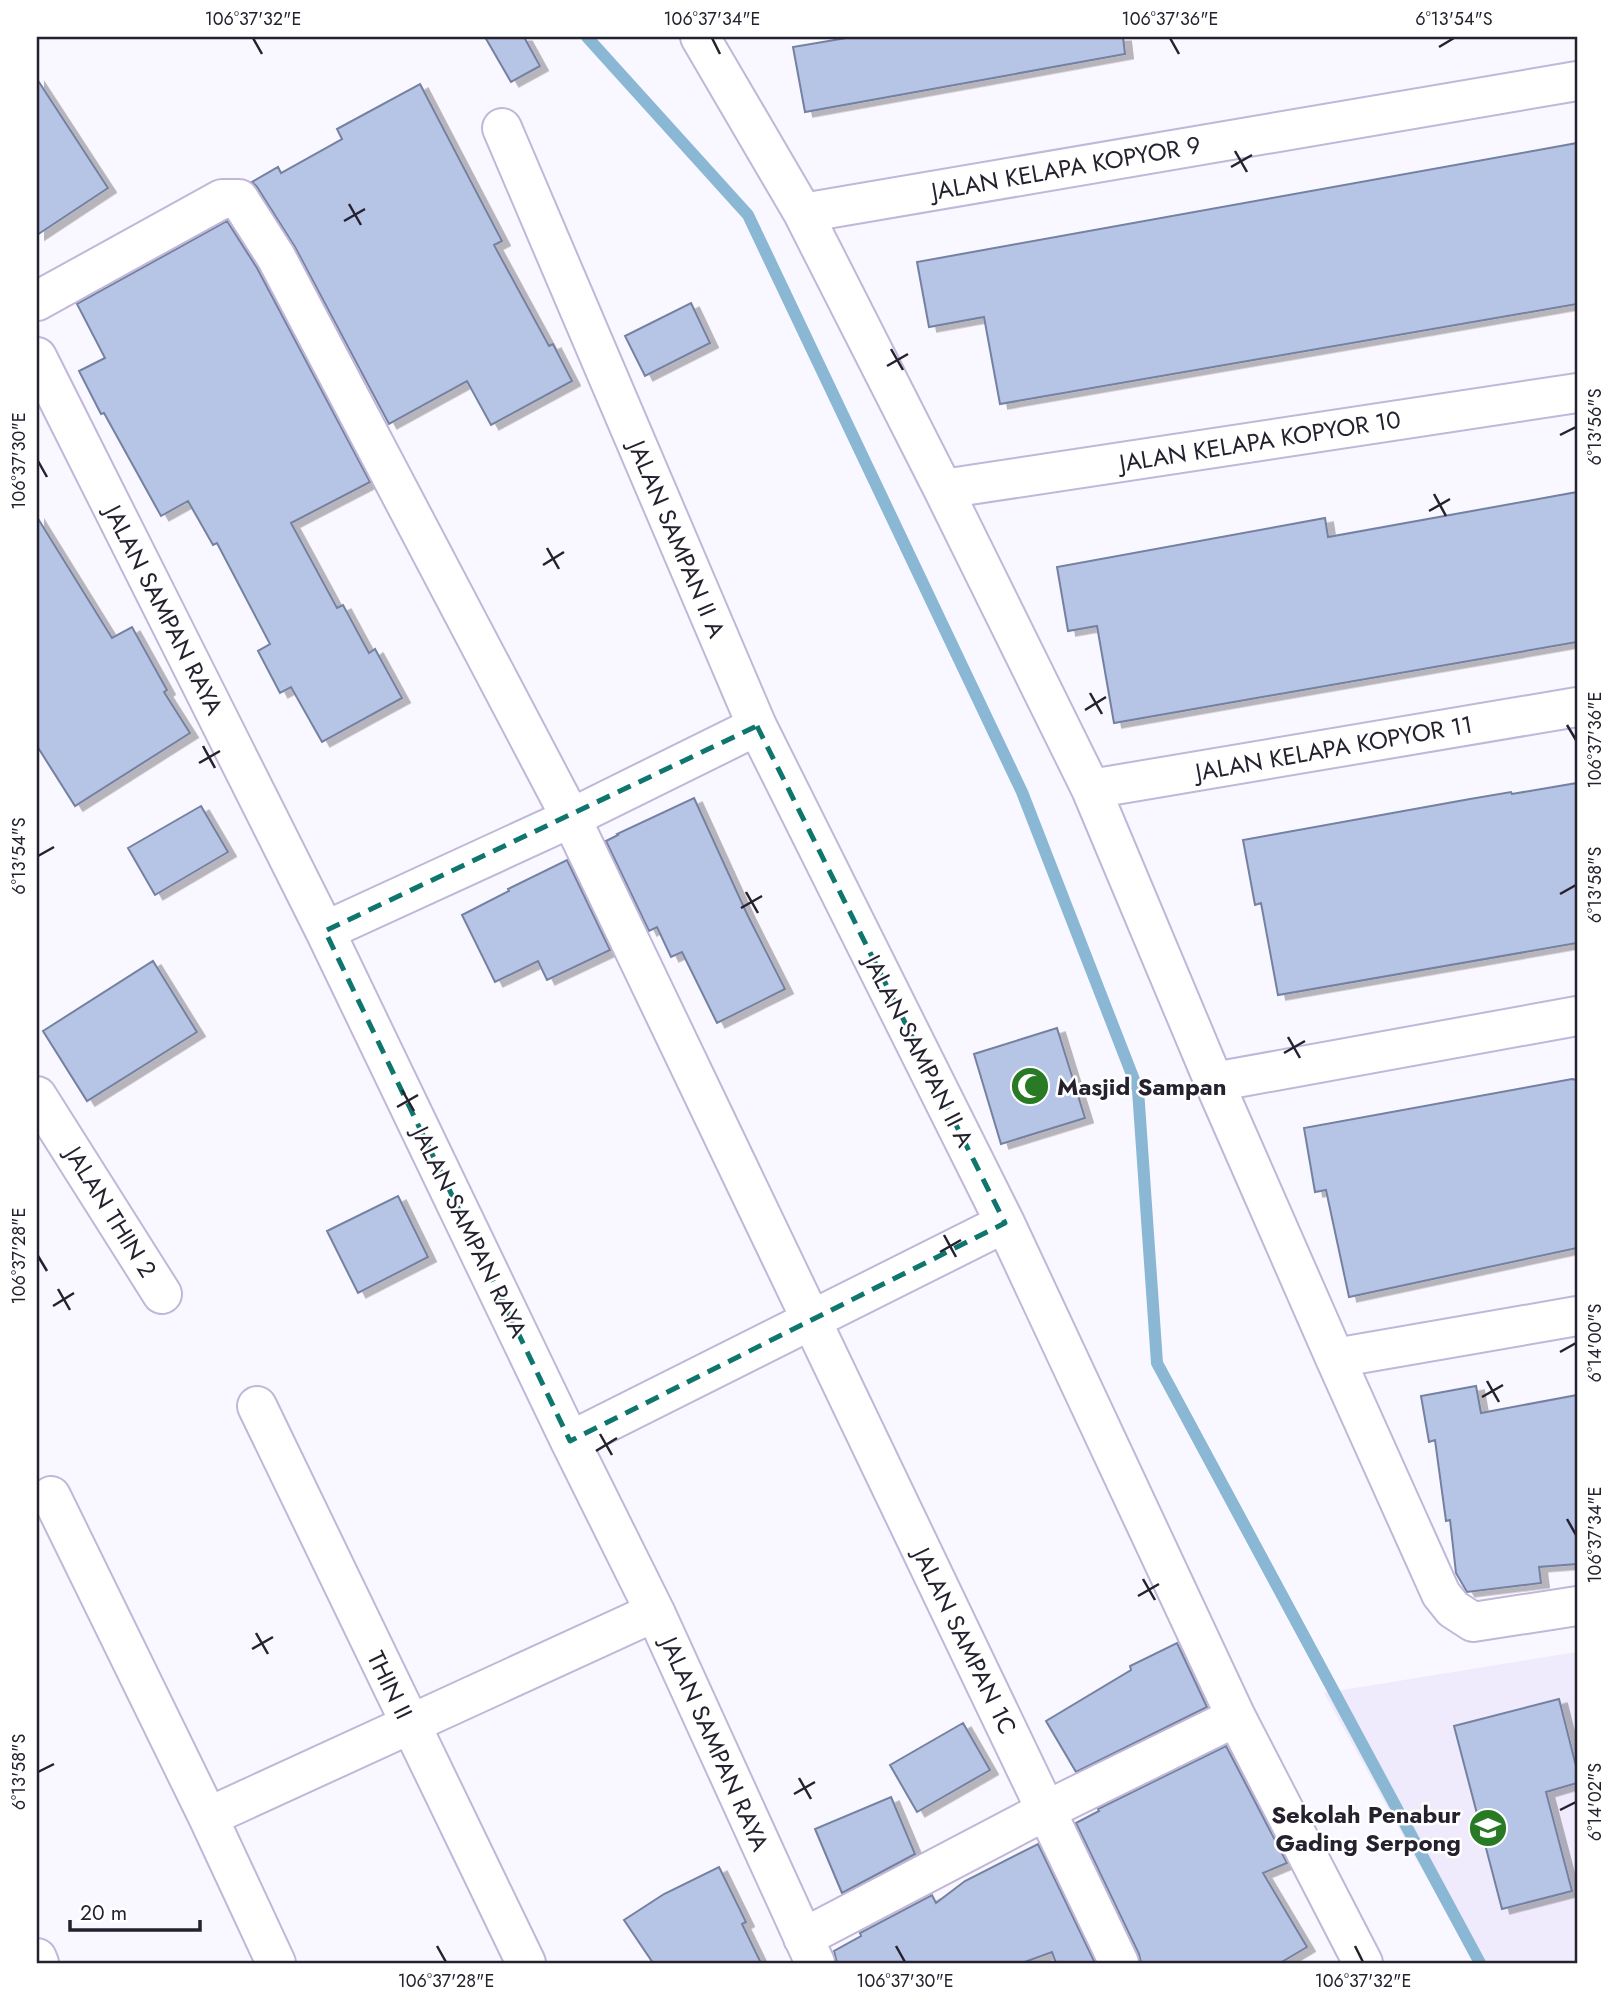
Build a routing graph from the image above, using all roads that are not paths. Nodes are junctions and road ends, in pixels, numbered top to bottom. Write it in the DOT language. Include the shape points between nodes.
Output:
graph roads {
  1 [pos="700,37"];
  2 [pos="1577,81"];
  3 [pos="502,128"];
  4 [pos="803,213"];
  5 [pos="37,301"];
  6 [pos="37,357"];
  7 [pos="1577,393"];
  8 [pos="943,489"];
  9 [pos="1577,707"];
  10 [pos="757,726"];
  11 [pos="1091,789"];
  12 [pos="571,818"];
  13 [pos="326,931"];
  14 [pos="1577,1016"];
  15 [pos="1214,1082"];
  16 [pos="37,1096"];
  17 [pos="1005,1223"];
  18 [pos="162,1293"];
  19 [pos="1577,1316"];
  20 [pos="811,1320"];
  21 [pos="1335,1358"];
  22 [pos="257,1406"];
  23 [pos="570,1441"];
  24 [pos="51,1496"];
  25 [pos="1577,1606"];
  26 [pos="655,1612"];
  27 [pos="1236,1717"];
  28 [pos="410,1725"];
  29 [pos="1047,1810"];
  30 [pos="208,1817"];
  31 [pos="809,1951"];
  32 [pos="37,1958"];
  33 [pos="39,1963"];
  34 [pos="276,1963"];
  35 [pos="526,1963"];
  36 [pos="1119,1963"];
  37 [pos="1363,1963"];
  1 -- 4 [label="street"];
  2 -- 4 [label="street, JALAN KELAPA KOPYOR 9"];
  3 -- 10 [label="street, JALAN SAMPAN II A"];
  4 -- 8 [label="street"];
  5 -- 12 [label="street" via="222,199 239,199 275,257"];
  6 -- 13 [label="street, JALAN SAMPAN RAYA"];
  7 -- 8 [label="street, JALAN KELAPA KOPYOR 10"];
  8 -- 11 [label="street"];
  9 -- 11 [label="street, JALAN KELAPA KOPYOR 11"];
  10 -- 12 [label="street"];
  10 -- 17 [label="street, JALAN SAMPAN II A"];
  11 -- 15 [label="street"];
  12 -- 13 [label="street"];
  12 -- 20 [label="street"];
  13 -- 23 [label="street, JALAN SAMPAN RAYA"];
  14 -- 15 [label="street"];
  15 -- 21 [label="street"];
  16 -- 18 [label="street, JALAN THIN 2"];
  17 -- 20 [label="street"];
  17 -- 27 [label="street, JALAN SAMPAN II A"];
  19 -- 21 [label="street"];
  20 -- 23 [label="street"];
  20 -- 29 [label="street, JALAN SAMPAN 1C"];
  21 -- 25 [label="street" via="1441,1594 1453,1609 1473,1622"];
  22 -- 28 [label="street, THIN II"];
  23 -- 26 [label="street, JALAN SAMPAN RAYA"];
  24 -- 30 [label="street"];
  26 -- 28 [label="street"];
  26 -- 31 [label="street, JALAN SAMPAN RAYA"];
  27 -- 29 [label="street"];
  27 -- 37 [label="street, JALAN SAMPAN II A"];
  28 -- 30 [label="street"];
  28 -- 35 [label="street, THIN II"];
  29 -- 31 [label="street"];
  29 -- 36 [label="street, JALAN SAMPAN 1C"];
  30 -- 34 [label="street"];
  32 -- 33 [label="street"];
}
